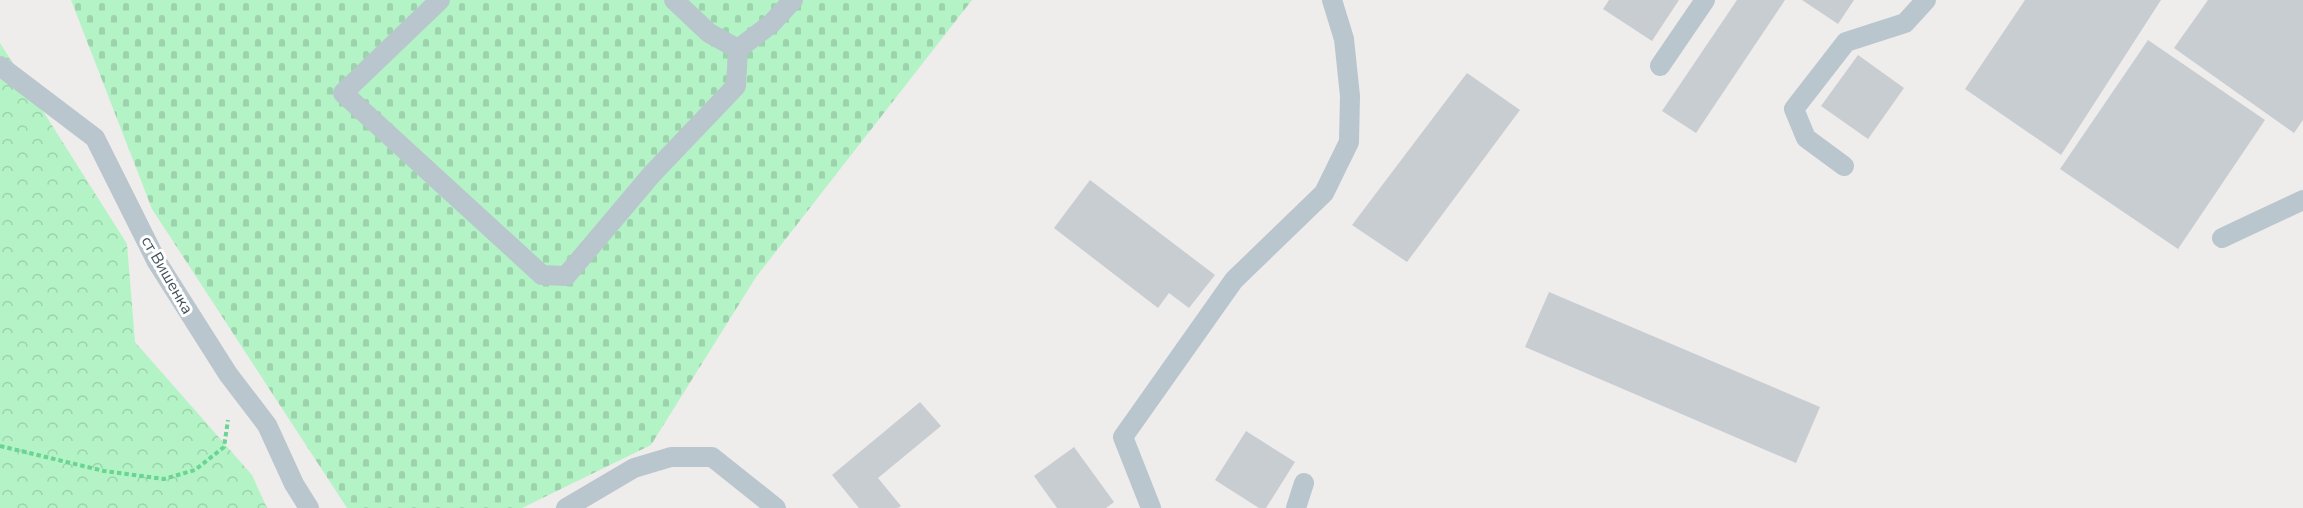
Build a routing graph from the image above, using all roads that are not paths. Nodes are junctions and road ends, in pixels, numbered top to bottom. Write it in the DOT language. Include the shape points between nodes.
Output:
graph roads {
  1 [pos="440,0"];
  2 [pos="674,0"];
  3 [pos="793,0"];
  4 [pos="1332,0"];
  5 [pos="1705,0"];
  6 [pos="1926,0"];
  7 [pos="738,49"];
  8 [pos="0,66"];
  9 [pos="1660,66"];
  10 [pos="1844,165"];
  11 [pos="2303,200"];
  12 [pos="2222,238"];
  13 [pos="1304,483"];
  14 [pos="309,508"];
  15 [pos="566,508"];
  16 [pos="776,508"];
  17 [pos="1151,508"];
  18 [pos="1296,508"];
  1 -- 7 [label="lane" via="343,93 542,275 566,276 652,174 736,86"];
  2 -- 7 [label="lane" via="709,33"];
  3 -- 7 [label="lane" via="771,24"];
  4 -- 17 [label="lane" via="1345,50 1349,142 1324,193 1234,280 1124,437"];
  5 -- 9 [label="lane"];
  6 -- 10 [label="lane" via="1905,23 1846,42 1794,109 1806,138"];
  8 -- 14 [label="lane, ст Вишенка" via="95,138 157,262 228,374 267,425"];
  11 -- 12 [label="lane"];
  13 -- 18 [label="lane"];
  15 -- 16 [label="lane" via="633,468 671,457 712,457"];
}
